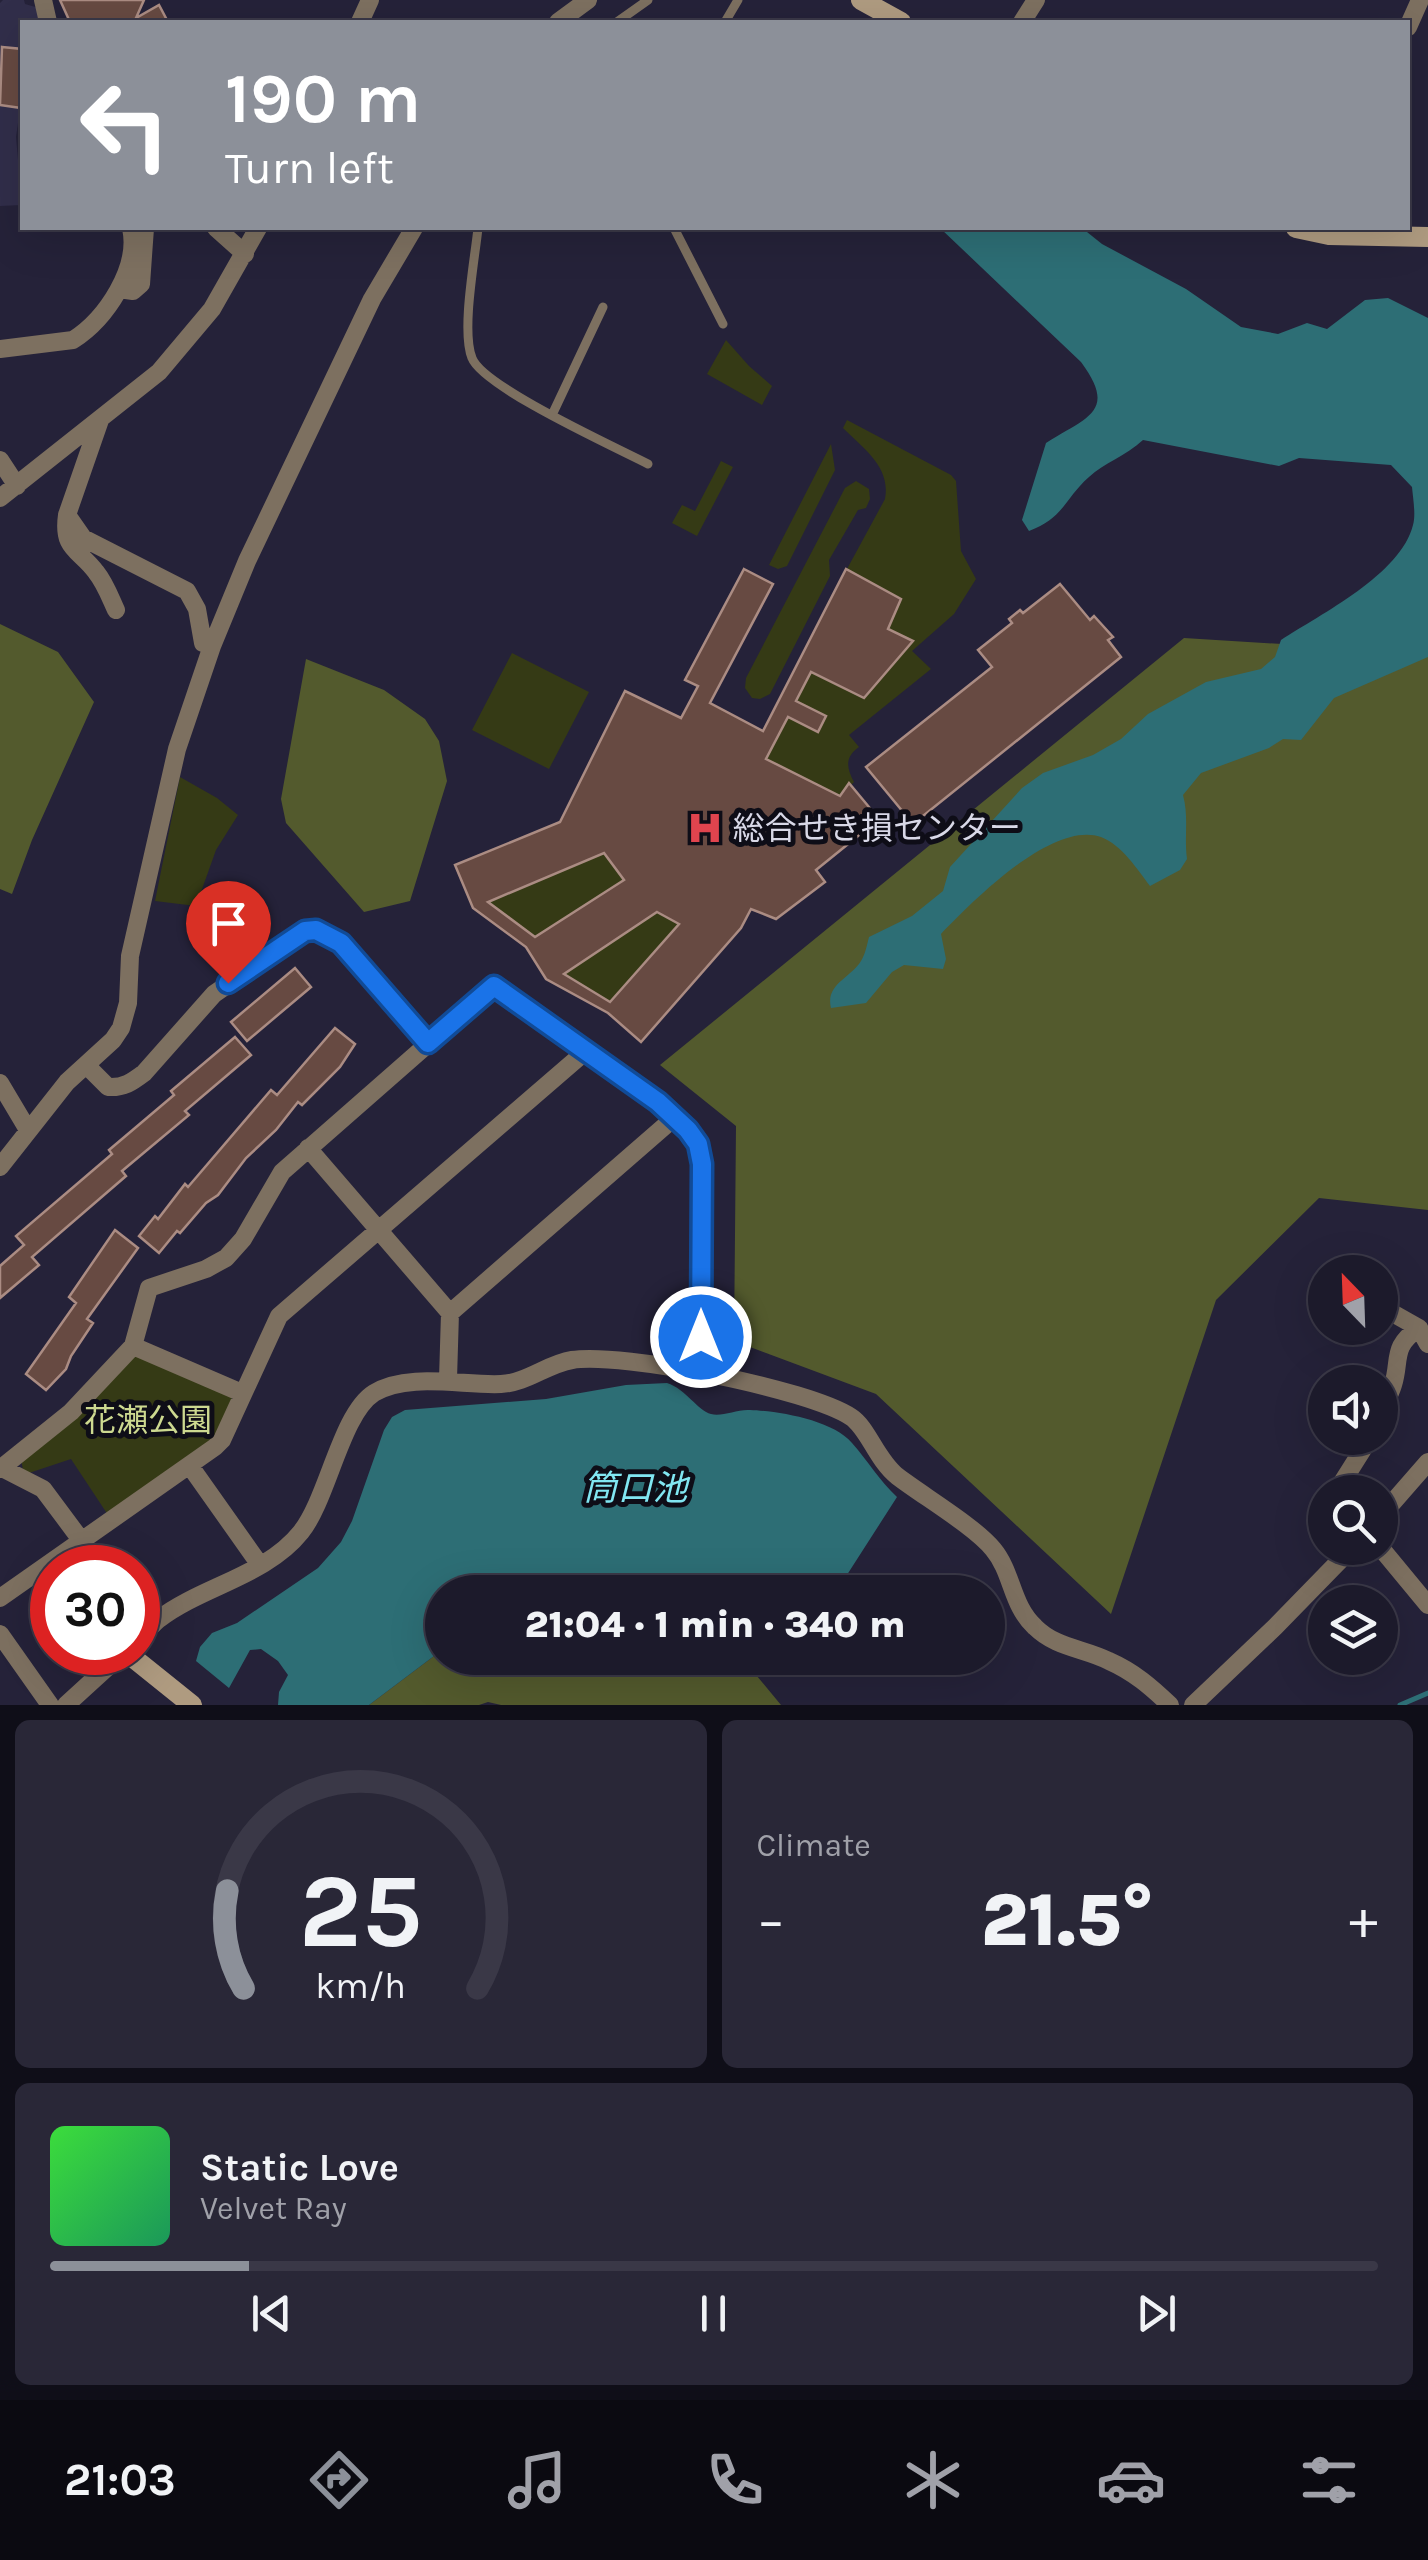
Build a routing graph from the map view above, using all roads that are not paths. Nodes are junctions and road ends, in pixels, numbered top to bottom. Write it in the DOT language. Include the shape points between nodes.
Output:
graph roads {
  1 [pos="588,0"];
  2 [pos="648,0"];
  3 [pos="861,0"];
  4 [pos="561,20"];
  5 [pos="620,20"];
  6 [pos="896,20"];
  7 [pos="131,230"];
  8 [pos="145,230"];
  9 [pos="218,230"];
  10 [pos="257,230"];
  11 [pos="413,230"];
  12 [pos="478,230"];
  13 [pos="675,230"];
  14 [pos="1313,230"];
  15 [pos="1428,237"];
  16 [pos="245,254"];
  17 [pos="119,289"];
  18 [pos="604,307"];
  19 [pos="723,324"];
  20 [pos="0,349"];
  21 [pos="552,415"];
  22 [pos="100,419"];
  23 [pos="0,460"];
  24 [pos="648,464"];
  25 [pos="17,486"];
  26 [pos="0,498"];
  27 [pos="67,515"];
  28 [pos="116,610"];
  29 [pos="212,646"];
  30 [pos="428,1043"];
  31 [pos="586,1051"];
  32 [pos="86,1065"];
  33 [pos="0,1082"];
  34 [pos="674,1118"];
  35 [pos="28,1130"];
  36 [pos="308,1148"];
  37 [pos="0,1167"];
  38 [pos="380,1230"];
  39 [pos="450,1312"];
  40 [pos="1398,1318"];
  41 [pos="1424,1336"];
  42 [pos="133,1346"];
  43 [pos="1394,1365"];
  44 [pos="701,1371"];
  45 [pos="448,1380"];
  46 [pos="242,1392"];
  47 [pos="1428,1462"];
  48 [pos="190,1466"];
  49 [pos="1,1468"];
  50 [pos="1398,1496"];
  51 [pos="81,1540"];
  52 [pos="260,1565"];
  53 [pos="1336,1565"];
  54 [pos="1395,1565"];
  55 [pos="0,1598"];
  56 [pos="1428,1605"];
  57 [pos="160,1618"];
  58 [pos="0,1634"];
  59 [pos="99,1675"];
  60 [pos="154,1675"];
  61 [pos="50,1705"];
  62 [pos="66,1705"];
  63 [pos="192,1705"];
  64 [pos="1170,1705"];
  65 [pos="1193,1705"];
  1 -- 4 [label="street"];
  2 -- 5 [label="lane"];
  3 -- 6 [label="street"];
  7 -- 17 [label="street" via="130,261"];
  8 -- 17 [label="street" via="141,284 133,291"];
  9 -- 16 [label="street"];
  10 -- 16 [label="street"];
  11 -- 29 [label="street" via="364,316"];
  12 -- 21 [label="lane" via="468,332 472,360"];
  13 -- 19 [label="lane"];
  14 -- 15 [label="street"];
  16 -- 22 [label="street" via="182,346"];
  17 -- 20 [label="street" via="73,340"];
  18 -- 21 [label="lane"];
  21 -- 24 [label="lane"];
  22 -- 25 [label="street"];
  22 -- 27 [label="street"];
  23 -- 25 [label="street"];
  25 -- 26 [label="street"];
  27 -- 28 [label="street" via="71,548 100,577"];
  27 -- 29 [label="street" via="83,538 187,591 203,643"];
  29 -- 32 [label="street" via="177,750 130,956 125,1017"];
  30 -- 31 [label="street" via="494,986"];
  30 -- 32 [label="street" via="341,943 316,930 214,994 130,1084 108,1087"];
  30 -- 36 [label="street"];
  31 -- 34 [label="street"];
  31 -- 38 [label="street"];
  32 -- 35 [label="street"];
  33 -- 35 [label="street"];
  34 -- 39 [label="street"];
  34 -- 44 [label="street" via="698,1144 702,1164"];
  35 -- 37 [label="street"];
  36 -- 38 [label="street"];
  36 -- 42 [label="street" via="282,1172 226,1258 149,1288"];
  38 -- 39 [label="street"];
  38 -- 46 [label="street" via="280,1316"];
  39 -- 45 [label="street"];
  40 -- 41 [label="street"];
  41 -- 43 [label="street" via="1406,1337"];
  42 -- 46 [label="street"];
  42 -- 49 [label="street" via="71,1412"];
  44 -- 45 [label="street" via="570,1360 522,1381"];
  44 -- 64 [label="street" via="832,1406 856,1420 893,1473 991,1546 1022,1615 1038,1631 1142,1678"];
  45 -- 52 [label="street" via="374,1393 357,1410 313,1514 299,1535"];
  46 -- 48 [label="street" via="222,1440"];
  47 -- 50 [label="street"];
  48 -- 51 [label="street"];
  48 -- 52 [label="street"];
  49 -- 51 [label="street" via="43,1490"];
  51 -- 55 [label="street"];
  52 -- 57 [label="street"];
  53 -- 65 [label="street"];
  54 -- 56 [label="street"];
  58 -- 61 [label="street"];
  59 -- 62 [label="street"];
  60 -- 63 [label="street"];
}
